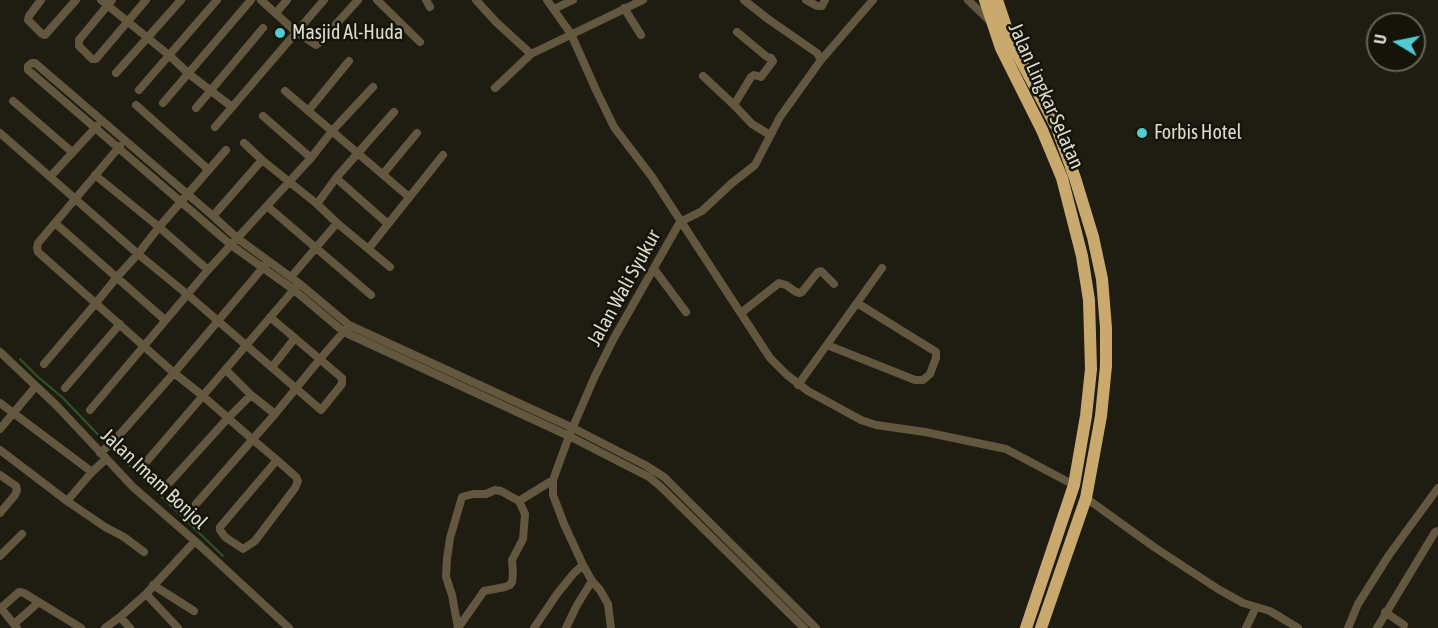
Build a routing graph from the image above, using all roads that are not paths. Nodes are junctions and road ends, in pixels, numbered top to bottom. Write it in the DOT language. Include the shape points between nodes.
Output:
graph roads {
  1 [pos="41,0"];
  2 [pos="76,0"];
  3 [pos="146,0"];
  4 [pos="181,0"];
  5 [pos="217,0"];
  6 [pos="251,0"];
  7 [pos="261,0"];
  8 [pos="287,0"];
  9 [pos="324,0"];
  10 [pos="358,0"];
  11 [pos="376,0"];
  12 [pos="476,0"];
  13 [pos="547,0"];
  14 [pos="573,0"];
  15 [pos="643,0"];
  16 [pos="744,0"];
  17 [pos="806,0"];
  18 [pos="825,0"];
  19 [pos="873,0"];
  20 [pos="968,0"];
  21 [pos="985,0"];
  22 [pos="997,0"];
  23 [pos="107,2"];
  24 [pos="624,8"];
  25 [pos="554,9"];
  26 [pos="276,13"];
  27 [pos="994,18"];
  28 [pos="127,22"];
  29 [pos="262,28"];
  30 [pos="296,32"];
  31 [pos="737,32"];
  32 [pos="571,34"];
  33 [pos="640,35"];
  34 [pos="148,38"];
  35 [pos="420,42"];
  36 [pos="531,54"];
  37 [pos="170,56"];
  38 [pos="822,60"];
  39 [pos="349,61"];
  40 [pos="116,73"];
  41 [pos="189,74"];
  42 [pos="703,76"];
  43 [pos="373,87"];
  44 [pos="495,88"];
  45 [pos="139,90"];
  46 [pos="285,91"];
  47 [pos="211,92"];
  48 [pos="13,101"];
  49 [pos="163,103"];
  50 [pos="136,105"];
  51 [pos="734,105"];
  52 [pos="232,107"];
  53 [pos="196,108"];
  54 [pos="308,111"];
  55 [pos="394,112"];
  56 [pos="263,116"];
  57 [pos="98,125"];
  58 [pos="215,127"];
  59 [pos="332,131"];
  60 [pos="0,133"];
  61 [pos="417,133"];
  62 [pos="770,135"];
  63 [pos="124,141"];
  64 [pos="244,142"];
  65 [pos="118,148"];
  66 [pos="226,150"];
  67 [pos="72,152"];
  68 [pos="358,152"];
  69 [pos="443,155"];
  70 [pos="311,158"];
  71 [pos="262,160"];
  72 [pos="209,170"];
  73 [pos="383,174"];
  74 [pos="95,175"];
  75 [pos="50,177"];
  76 [pos="336,178"];
  77 [pos="289,182"];
  78 [pos="409,196"];
  79 [pos="185,198"];
  80 [pos="75,199"];
  81 [pos="317,204"];
  82 [pos="267,206"];
  83 [pos="213,216"];
  84 [pos="680,222"];
  85 [pos="55,223"];
  86 [pos="337,223"];
  87 [pos="388,224"];
  88 [pos="159,226"];
  89 [pos="234,241"];
  90 [pos="315,247"];
  91 [pos="369,248"];
  92 [pos="138,254"];
  93 [pos="266,264"];
  94 [pos="390,267"];
  95 [pos="882,268"];
  96 [pos="654,269"];
  97 [pos="208,270"];
  98 [pos="117,277"];
  99 [pos="291,277"];
  100 [pos="834,284"];
  101 [pos="297,287"];
  102 [pos="188,295"];
  103 [pos="371,295"];
  104 [pos="96,303"];
  105 [pos="857,303"];
  106 [pos="686,312"];
  107 [pos="741,313"];
  108 [pos="270,317"];
  109 [pos="165,320"];
  110 [pos="218,322"];
  111 [pos="120,324"];
  112 [pos="346,328"];
  113 [pos="295,338"];
  114 [pos="827,345"];
  115 [pos="145,346"];
  116 [pos="248,346"];
  117 [pos="0,352"];
  118 [pos="320,359"];
  119 [pos="44,364"];
  120 [pos="272,368"];
  121 [pos="226,370"];
  122 [pos="174,373"];
  123 [pos="798,385"];
  124 [pos="36,386"];
  125 [pos="65,388"];
  126 [pos="296,389"];
  127 [pos="251,395"];
  128 [pos="203,396"];
  129 [pos="0,403"];
  130 [pos="90,410"];
  131 [pos="14,413"];
  132 [pos="276,414"];
  133 [pos="228,418"];
  134 [pos="0,429"];
  135 [pos="571,432"];
  136 [pos="252,439"];
  137 [pos="0,450"];
  138 [pos="104,453"];
  139 [pos="276,460"];
  140 [pos="147,461"];
  141 [pos="92,472"];
  142 [pos="0,475"];
  143 [pos="553,480"];
  144 [pos="170,482"];
  145 [pos="1074,485"];
  146 [pos="1438,488"];
  147 [pos="1086,498"];
  148 [pos="67,501"];
  149 [pos="519,501"];
  150 [pos="196,504"];
  151 [pos="0,513"];
  152 [pos="1438,531"];
  153 [pos="22,534"];
  154 [pos="195,541"];
  155 [pos="144,552"];
  156 [pos="0,556"];
  157 [pos="583,566"];
  158 [pos="592,581"];
  159 [pos="153,585"];
  160 [pos="146,594"];
  161 [pos="39,602"];
  162 [pos="1256,607"];
  163 [pos="0,608"];
  164 [pos="194,611"];
  165 [pos="1385,612"];
  166 [pos="120,617"];
  167 [pos="3,619"];
  168 [pos="611,624"];
  169 [pos="1404,625"];
  170 [pos="15,626"];
  171 [pos="81,628"];
  172 [pos="105,628"];
  173 [pos="130,628"];
  174 [pos="178,628"];
  175 [pos="289,628"];
  176 [pos="458,628"];
  177 [pos="534,628"];
  178 [pos="566,628"];
  179 [pos="603,628"];
  180 [pos="804,628"];
  181 [pos="816,628"];
  182 [pos="1026,628"];
  183 [pos="1041,628"];
  184 [pos="1246,628"];
  185 [pos="1298,628"];
  186 [pos="1348,628"];
  187 [pos="1377,628"];
  1 -- 2 [label="street" via="28,20 45,35"];
  3 -- 28 [label="street"];
  4 -- 34 [label="street"];
  5 -- 37 [label="street"];
  6 -- 41 [label="street"];
  7 -- 26 [label="street"];
  8 -- 26 [label="street"];
  9 -- 30 [label="street"];
  10 -- 30 [label="street" via="319,43 313,44"];
  11 -- 35 [label="street"];
  12 -- 36 [label="street"];
  13 -- 25 [label="street"];
  14 -- 25 [label="street"];
  15 -- 24 [label="street"];
  16 -- 38 [label="street"];
  17 -- 18 [label="street" via="817,6"];
  19 -- 38 [label="street, Jalan Wali Syukur"];
  20 -- 27 [label="street"];
  21 -- 27 [label="highway, Jalan Lingkar Selatan"];
  22 -- 27 [label="highway, Jalan Lingkar Selatan"];
  23 -- 28 [label="street"];
  23 -- 28 [label="street" via="79,40 79,46 92,59"];
  24 -- 32 [label="street"];
  24 -- 33 [label="street"];
  25 -- 32 [label="street"];
  26 -- 30 [label="street"];
  27 -- 145 [label="highway, Jalan Lingkar Selatan" via="1001,48 1062,178 1082,256 1089,300 1090,369"];
  27 -- 147 [label="highway, Jalan Lingkar Selatan" via="1057,128 1084,204 1102,279 1106,366"];
  28 -- 34 [label="street"];
  29 -- 47 [label="street"];
  30 -- 52 [label="street"];
  31 -- 51 [label="street" via="773,61 761,77 751,77"];
  32 -- 36 [label="street"];
  32 -- 84 [label="street" via="608,116"];
  34 -- 37 [label="street"];
  34 -- 40 [label="street"];
  36 -- 44 [label="street"];
  37 -- 41 [label="street"];
  37 -- 45 [label="street"];
  38 -- 62 [label="street, Jalan Wali Syukur"];
  39 -- 54 [label="street"];
  41 -- 47 [label="street"];
  41 -- 49 [label="street"];
  42 -- 51 [label="street"];
  43 -- 59 [label="street"];
  46 -- 54 [label="street"];
  47 -- 52 [label="street"];
  47 -- 53 [label="street"];
  48 -- 67 [label="street"];
  50 -- 72 [label="street"];
  51 -- 62 [label="street" via="752,124"];
  52 -- 58 [label="street"];
  54 -- 59 [label="street"];
  55 -- 68 [label="street"];
  56 -- 70 [label="street"];
  57 -- 57 [label="street" via="28,70 28,66 35,63"];
  57 -- 63 [label="street"];
  57 -- 65 [label="street"];
  57 -- 67 [label="street"];
  59 -- 68 [label="street"];
  59 -- 70 [label="street"];
  60 -- 75 [label="street"];
  61 -- 73 [label="street"];
  62 -- 84 [label="street, Jalan Wali Syukur" via="755,165 702,211"];
  63 -- 65 [label="street"];
  63 -- 79 [label="street"];
  64 -- 71 [label="street"];
  65 -- 74 [label="street"];
  65 -- 79 [label="street"];
  66 -- 72 [label="street"];
  67 -- 75 [label="street"];
  68 -- 73 [label="street"];
  68 -- 76 [label="street"];
  69 -- 78 [label="street"];
  70 -- 77 [label="street"];
  71 -- 77 [label="street"];
  71 -- 83 [label="street"];
  72 -- 79 [label="street"];
  73 -- 78 [label="street"];
  74 -- 80 [label="street"];
  74 -- 88 [label="street"];
  75 -- 80 [label="street"];
  76 -- 81 [label="street"];
  76 -- 87 [label="street"];
  77 -- 81 [label="street"];
  77 -- 82 [label="street"];
  78 -- 87 [label="street"];
  79 -- 83 [label="street"];
  79 -- 88 [label="street"];
  79 -- 89 [label="street"];
  80 -- 85 [label="street"];
  80 -- 92 [label="street"];
  81 -- 86 [label="street"];
  82 -- 89 [label="street"];
  82 -- 90 [label="street"];
  83 -- 89 [label="street"];
  84 -- 96 [label="street, Jalan Wali Syukur"];
  84 -- 107 [label="street"];
  85 -- 98 [label="street"];
  85 -- 104 [label="street" via="38,243 38,252"];
  86 -- 90 [label="street"];
  86 -- 91 [label="street"];
  87 -- 91 [label="street"];
  88 -- 92 [label="street"];
  88 -- 97 [label="street"];
  89 -- 93 [label="street"];
  89 -- 97 [label="street"];
  90 -- 99 [label="street"];
  90 -- 103 [label="street"];
  91 -- 94 [label="street"];
  92 -- 98 [label="street"];
  92 -- 102 [label="street"];
  93 -- 99 [label="street"];
  93 -- 101 [label="street"];
  93 -- 110 [label="street"];
  95 -- 105 [label="street"];
  96 -- 106 [label="street"];
  96 -- 135 [label="street, Jalan Wali Syukur" via="604,357"];
  97 -- 102 [label="street"];
  98 -- 104 [label="street"];
  98 -- 109 [label="street"];
  99 -- 101 [label="street"];
  100 -- 107 [label="street" via="821,271 800,293 779,283"];
  101 -- 108 [label="street"];
  101 -- 112 [label="street"];
  102 -- 109 [label="street"];
  102 -- 110 [label="street"];
  104 -- 111 [label="street"];
  104 -- 119 [label="street"];
  105 -- 114 [label="street"];
  105 -- 114 [label="street" via="934,350 936,358 930,374 915,380"];
  107 -- 123 [label="street" via="770,358"];
  108 -- 113 [label="street"];
  108 -- 116 [label="street"];
  109 -- 115 [label="street"];
  110 -- 116 [label="street"];
  110 -- 122 [label="street"];
  111 -- 115 [label="street"];
  111 -- 125 [label="street"];
  112 -- 118 [label="street"];
  112 -- 135 [label="street"];
  113 -- 118 [label="street"];
  113 -- 120 [label="street"];
  114 -- 123 [label="street"];
  115 -- 122 [label="street"];
  115 -- 130 [label="street"];
  116 -- 120 [label="street"];
  116 -- 121 [label="street"];
  117 -- 124 [label="street, Jalan Imam Bonjol"];
  118 -- 126 [label="street"];
  118 -- 126 [label="street" via="343,379 322,409"];
  120 -- 126 [label="street"];
  121 -- 127 [label="street"];
  121 -- 128 [label="street"];
  122 -- 128 [label="street"];
  122 -- 138 [label="street"];
  123 -- 145 [label="street" via="861,420 1006,449"];
  124 -- 131 [label="street"];
  124 -- 138 [label="street, Jalan Imam Bonjol"];
  126 -- 132 [label="street"];
  127 -- 132 [label="street"];
  127 -- 133 [label="street"];
  128 -- 133 [label="street"];
  128 -- 140 [label="street"];
  129 -- 131 [label="street"];
  131 -- 134 [label="street"];
  131 -- 141 [label="street"];
  132 -- 136 [label="street"];
  133 -- 136 [label="street"];
  133 -- 144 [label="street"];
  135 -- 143 [label="street, Jalan Wali Syukur"];
  135 -- 180 [label="street" via="660,486"];
  135 -- 181 [label="street" via="663,477"];
  136 -- 139 [label="street"];
  136 -- 150 [label="street"];
  137 -- 148 [label="street"];
  138 -- 141 [label="street"];
  138 -- 154 [label="street, Jalan Imam Bonjol" via="133,487"];
  139 -- 139 [label="street" via="296,477 297,485 255,541 243,549 225,537 220,527"];
  141 -- 148 [label="street"];
  142 -- 151 [label="street" via="18,490"];
  143 -- 149 [label="street"];
  143 -- 157 [label="street" via="553,495"];
  145 -- 182 [label="highway, Jalan Lingkar Selatan"];
  146 -- 186 [label="street" via="1389,555 1358,604"];
  147 -- 162 [label="street" via="1218,589"];
  147 -- 183 [label="highway, Jalan Lingkar Selatan"];
  148 -- 155 [label="street"];
  149 -- 176 [label="street" via="525,518 523,539 512,560 512,582 484,591"];
  149 -- 176 [label="street" via="495,490 461,500 446,568"];
  152 -- 165 [label="street"];
  153 -- 156 [label="street"];
  154 -- 159 [label="street"];
  154 -- 175 [label="street, Jalan Imam Bonjol"];
  157 -- 158 [label="street"];
  157 -- 177 [label="street" via="557,594"];
  158 -- 168 [label="street" via="608,604"];
  158 -- 178 [label="street"];
  159 -- 160 [label="street"];
  159 -- 164 [label="street"];
  160 -- 166 [label="street"];
  160 -- 174 [label="street"];
  161 -- 163 [label="street" via="21,592"];
  161 -- 170 [label="street"];
  161 -- 171 [label="street"];
  162 -- 184 [label="street"];
  162 -- 185 [label="street"];
  163 -- 167 [label="street"];
  165 -- 169 [label="street"];
  165 -- 187 [label="street"];
  166 -- 172 [label="street"];
  166 -- 173 [label="street"];
  167 -- 170 [label="street"];
  168 -- 179 [label="street"];
}
